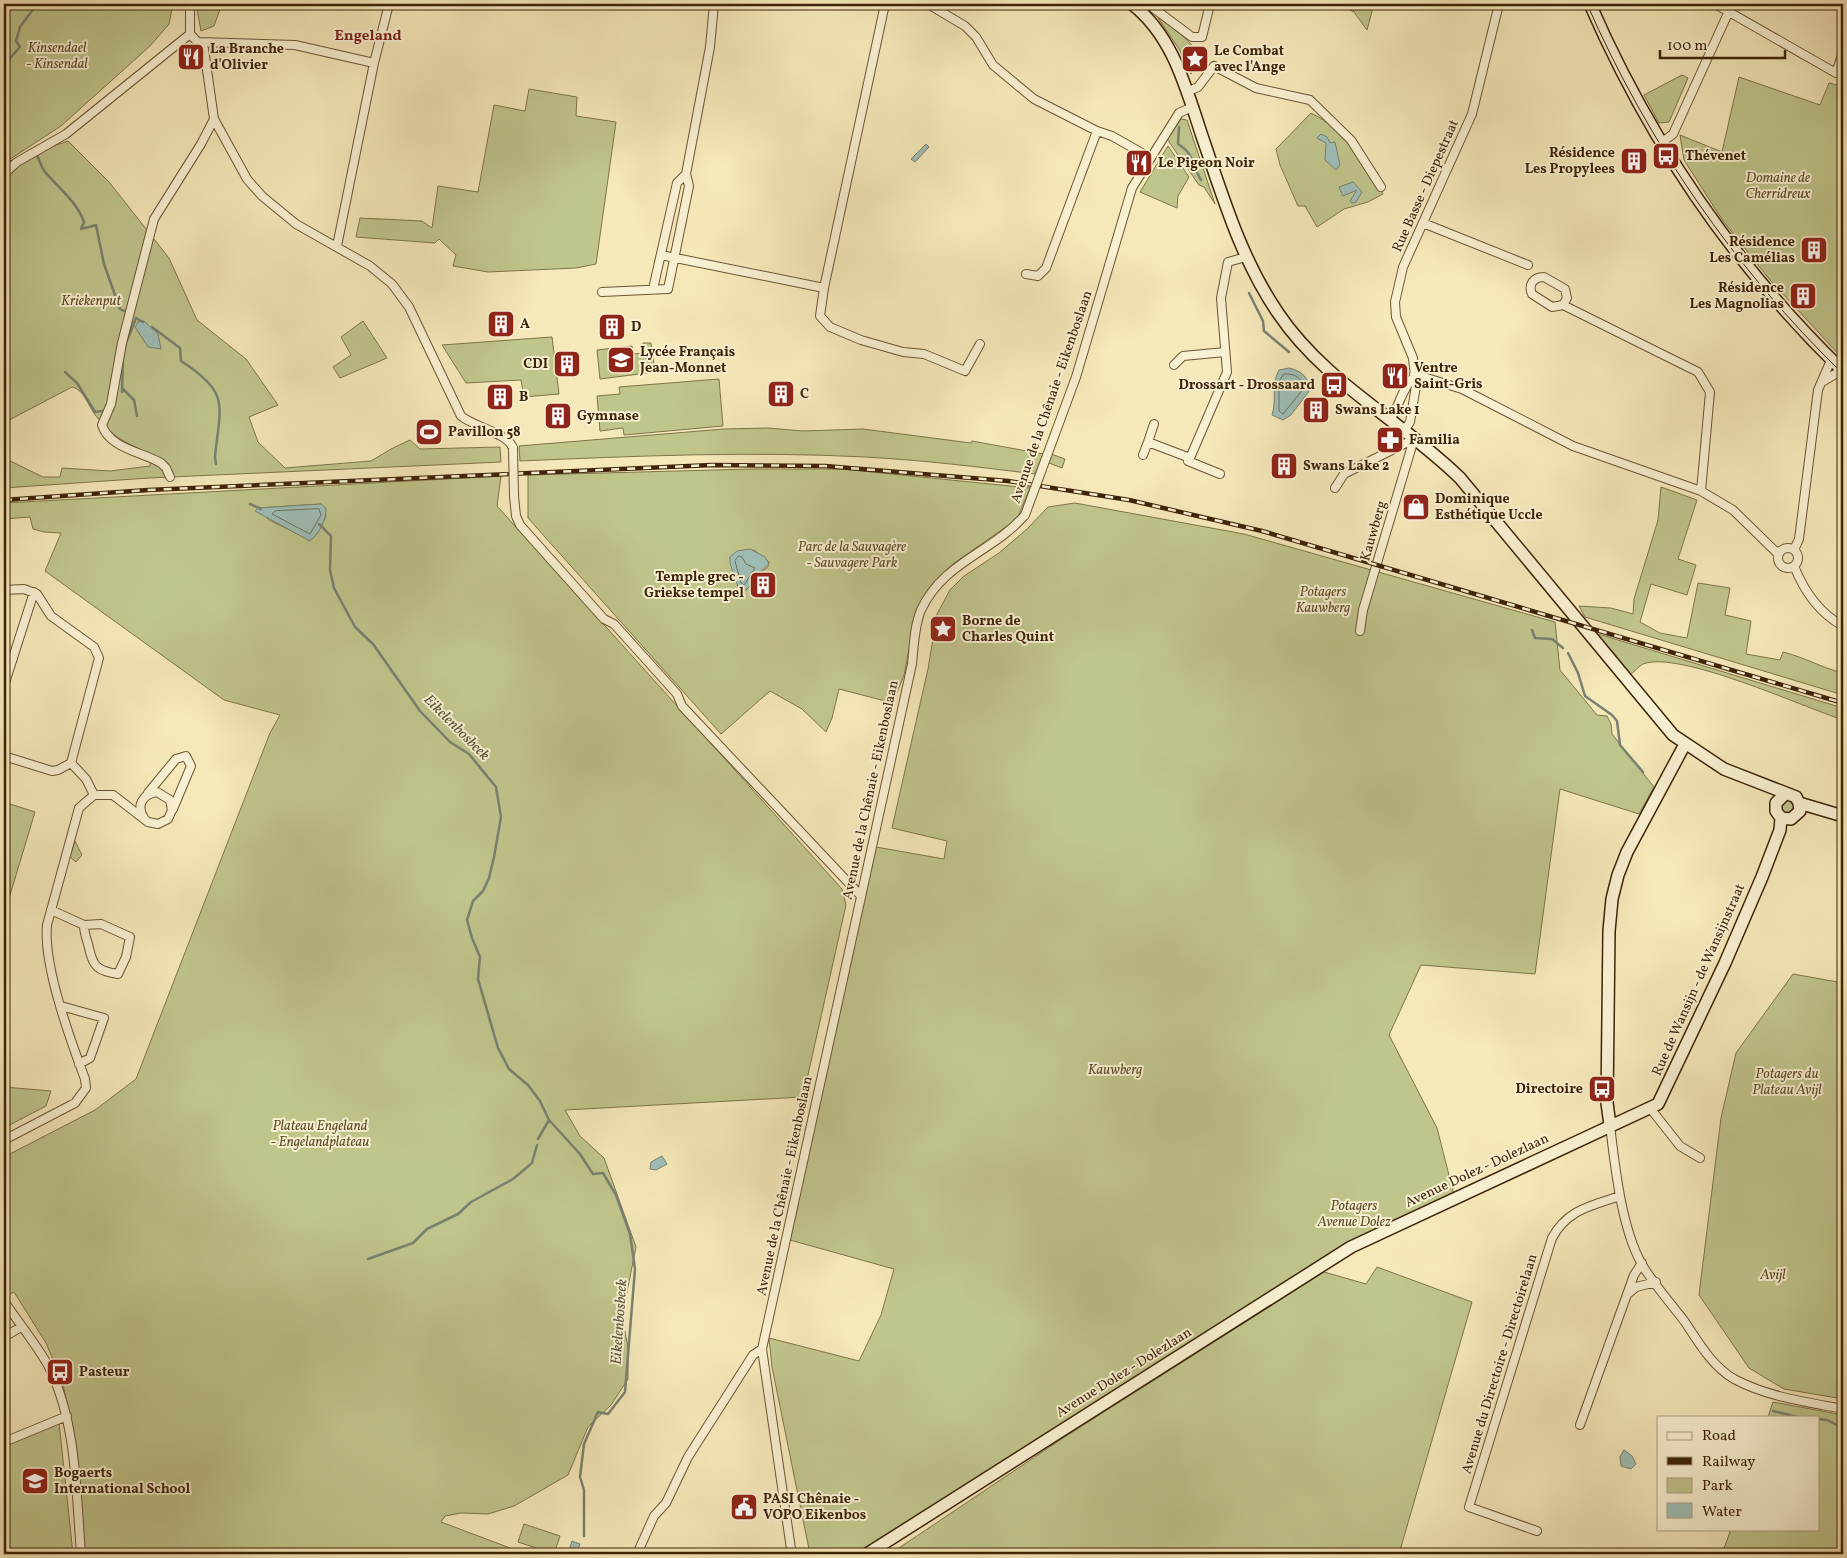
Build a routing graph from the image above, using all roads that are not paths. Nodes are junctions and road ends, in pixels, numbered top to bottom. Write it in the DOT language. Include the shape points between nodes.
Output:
graph roads {
  1 [pos="190,4"];
  2 [pos="389,4"];
  3 [pos="714,4"];
  4 [pos="885,4"];
  5 [pos="928,4"];
  6 [pos="1210,4"];
  7 [pos="1499,4"];
  8 [pos="1590,4"];
  9 [pos="1715,4"];
  10 [pos="1141,5"];
  11 [pos="1729,11"];
  12 [pos="190,34"];
  13 [pos="198,42"];
  14 [pos="1843,52"];
  15 [pos="374,63"];
  16 [pos="1187,92"];
  17 [pos="1192,107"];
  18 [pos="214,119"];
  19 [pos="1097,131"];
  20 [pos="1661,143"];
  21 [pos="1149,157"];
  22 [pos="4,174"];
  23 [pos="686,174"];
  24 [pos="1381,187"];
  25 [pos="1423,223"];
  26 [pos="337,246"];
  27 [pos="661,255"];
  28 [pos="674,257"];
  29 [pos="1246,257"];
  30 [pos="1528,265"];
  31 [pos="1026,274"];
  32 [pos="824,288"];
  33 [pos="654,289"];
  34 [pos="602,292"];
  35 [pos="1563,305"];
  36 [pos="980,344"];
  37 [pos="1225,352"];
  38 [pos="1831,360"];
  39 [pos="1174,365"];
  40 [pos="1843,371"];
  41 [pos="1414,375"];
  42 [pos="1822,382"];
  43 [pos="1390,420"];
  44 [pos="1154,424"];
  45 [pos="1404,431"];
  46 [pos="1414,438"];
  47 [pos="1148,442"];
  48 [pos="1143,456"];
  49 [pos="1190,458"];
  50 [pos="1220,474"];
  51 [pos="170,477"];
  52 [pos="1335,488"];
  53 [pos="1701,491"];
  54 [pos="1794,550"];
  55 [pos="1780,551"];
  56 [pos="1794,566"];
  57 [pos="4,590"];
  58 [pos="34,592"];
  59 [pos="1843,626"];
  60 [pos="1360,631"];
  61 [pos="4,686"];
  62 [pos="1685,744"];
  63 [pos="4,756"];
  64 [pos="71,763"];
  65 [pos="94,795"];
  66 [pos="147,795"];
  67 [pos="1780,799"];
  68 [pos="1799,808"];
  69 [pos="172,810"];
  70 [pos="1843,816"];
  71 [pos="144,818"];
  72 [pos="1782,818"];
  73 [pos="861,896"];
  74 [pos="51,910"];
  75 [pos="84,925"];
  76 [pos="61,1006"];
  77 [pos="79,1064"];
  78 [pos="1650,1108"];
  79 [pos="1610,1125"];
  80 [pos="4,1140"];
  81 [pos="1700,1158"];
  82 [pos="1620,1196"];
  83 [pos="1642,1263"];
  84 [pos="1656,1282"];
  85 [pos="1629,1293"];
  86 [pos="4,1301"];
  87 [pos="21,1327"];
  88 [pos="4,1337"];
  89 [pos="762,1349"];
  90 [pos="1843,1409"];
  91 [pos="67,1416"];
  92 [pos="1580,1426"];
  93 [pos="4,1442"];
  94 [pos="1537,1531"];
  95 [pos="81,1554"];
  96 [pos="637,1554"];
  97 [pos="794,1554"];
  98 [pos="867,1554"];
  1 -- 12 [label="street"];
  2 -- 15 [label="street"];
  3 -- 23 [label="street" via="710,47"];
  4 -- 32 [label="street"];
  5 -- 19 [label="street" via="964,26 976,37 994,65 1034,99"];
  6 -- 10 [label="street" via="1202,37 1192,37"];
  7 -- 25 [label="street, Rue Basse - Diepestraat" via="1472,114"];
  8 -- 20 [label="street" via="1628,84"];
  9 -- 11 [label="street"];
  10 -- 16 [label="street" via="1168,48"];
  11 -- 14 [label="street" via="1836,73"];
  11 -- 20 [label="street" via="1673,134"];
  12 -- 13 [label="street"];
  12 -- 22 [label="street" via="66,134"];
  13 -- 15 [label="street" via="295,45"];
  13 -- 18 [label="street" via="204,49"];
  15 -- 26 [label="street"];
  16 -- 17 [label="street"];
  16 -- 24 [label="street" via="1198,87 1214,66 1256,88 1312,102 1351,140"];
  17 -- 21 [label="street, Avenue de la Chênaie - Eikenboslaan" via="1179,113"];
  17 -- 29 [label="street"];
  18 -- 26 [label="street" via="236,162 255,189 296,224"];
  18 -- 51 [label="street" via="154,219 122,343 111,404 102,425 116,442 161,463"];
  19 -- 21 [label="street"];
  19 -- 31 [label="street" via="1046,268 1038,276"];
  20 -- 38 [label="street" via="1690,190 1738,255"];
  21 -- 73 [label="street, Avenue de la Chênaie - Eikenboslaan, bridge" via="1122,215 1076,377 1025,515 998,540 954,567 921,610"];
  23 -- 27 [label="street" via="677,183"];
  23 -- 28 [label="street" via="689,186"];
  25 -- 30 [label="street"];
  25 -- 41 [label="street, Rue Basse - Diepestraat" via="1403,267 1395,302 1396,317 1413,358"];
  26 -- 73 [label="street, bridge" via="385,277 405,301 462,416 470,424 507,439 513,448 514,496 520,525 677,694 682,706"];
  27 -- 28 [label="street"];
  27 -- 33 [label="street"];
  28 -- 32 [label="street"];
  28 -- 33 [label="street" via="668,288"];
  29 -- 37 [label="street" via="1228,262 1221,298"];
  29 -- 43 [label="street" via="1278,314 1303,345 1332,375"];
  32 -- 36 [label="street" via="820,316 823,322 861,340 903,352 924,354 965,371"];
  33 -- 34 [label="street"];
  35 -- 35 [label="street" via="1567,298 1563,287 1544,277 1534,279 1530,290 1535,297 1552,306"];
  35 -- 53 [label="street" via="1698,372 1710,392"];
  37 -- 39 [label="street" via="1183,356"];
  37 -- 49 [label="street" via="1227,372"];
  38 -- 40 [label="street"];
  38 -- 42 [label="street"];
  40 -- 42 [label="street"];
  41 -- 43 [label="street"];
  41 -- 45 [label="street, Rue Basse - Diepestraat" via="1414,400 1410,422"];
  41 -- 53 [label="street" via="1462,389 1573,446"];
  42 -- 54 [label="street" via="1818,390 1799,539"];
  43 -- 45 [label="street"];
  44 -- 47 [label="street"];
  45 -- 46 [label="street"];
  46 -- 52 [label="street" via="1344,474"];
  46 -- 60 [label="street, Kauwberg" via="1363,610"];
  46 -- 62 [label="street" via="1460,478 1643,700"];
  47 -- 48 [label="street"];
  47 -- 49 [label="street"];
  49 -- 50 [label="street" via="1188,461"];
  53 -- 55 [label="street" via="1733,510 1778,554"];
  54 -- 55 [label="street"];
  54 -- 56 [label="street" via="1798,560"];
  55 -- 56 [label="street" via="1777,560 1781,566"];
  56 -- 59 [label="street" via="1807,594"];
  57 -- 58 [label="street"];
  58 -- 61 [label="street"];
  58 -- 64 [label="street" via="51,616 98,654 98,666"];
  62 -- 67 [label="street"];
  62 -- 79 [label="street" via="1627,852 1612,899 1607,1103"];
  63 -- 64 [label="street" via="52,771"];
  64 -- 65 [label="street" via="86,779"];
  65 -- 71 [label="street" via="113,795"];
  65 -- 74 [label="street" via="79,808"];
  66 -- 69 [label="street" via="162,793 170,800"];
  66 -- 69 [label="street" via="176,759 186,756 191,766"];
  66 -- 71 [label="street" via="140,803"];
  67 -- 68 [label="street" via="1793,796"];
  67 -- 72 [label="street" via="1776,811"];
  68 -- 70 [label="street"];
  68 -- 72 [label="street" via="1791,819"];
  69 -- 71 [label="street" via="163,822 153,824"];
  72 -- 78 [label="street, Rue de Wansijn - de Wansijnstraat" via="1762,877 1725,963 1663,1096"];
  73 -- 89 [label="street, Avenue de la Chênaie - Eikenboslaan"];
  74 -- 75 [label="street"];
  74 -- 76 [label="street" via="45,943"];
  75 -- 75 [label="street" via="101,924 130,937 118,974 104,972 92,962"];
  76 -- 77 [label="street"];
  76 -- 77 [label="street" via="104,1018 90,1058"];
  77 -- 80 [label="street" via="86,1088 75,1103"];
  78 -- 79 [label="street, Rue de Wansijn - de Wansijnstraat"];
  78 -- 81 [label="street" via="1680,1146"];
  79 -- 82 [label="street"];
  79 -- 98 [label="street, Avenue Dolez - Dolezlaan" via="1342,1252"];
  82 -- 83 [label="street" via="1632,1243"];
  82 -- 94 [label="street, Avenue du Directoire - Directoirelaan" via="1569,1216 1552,1238 1469,1507"];
  83 -- 84 [label="street"];
  83 -- 85 [label="street" via="1634,1275"];
  84 -- 85 [label="street" via="1636,1287"];
  84 -- 90 [label="street" via="1706,1354 1732,1378 1766,1393"];
  85 -- 92 [label="street"];
  86 -- 87 [label="street"];
  87 -- 88 [label="street"];
  87 -- 91 [label="street" via="48,1366"];
  89 -- 96 [label="street" via="753,1355 688,1457 666,1503 654,1516"];
  89 -- 97 [label="street, Avenue de la Chênaie - Eikenboslaan"];
  91 -- 93 [label="street"];
  91 -- 95 [label="street"];
}
